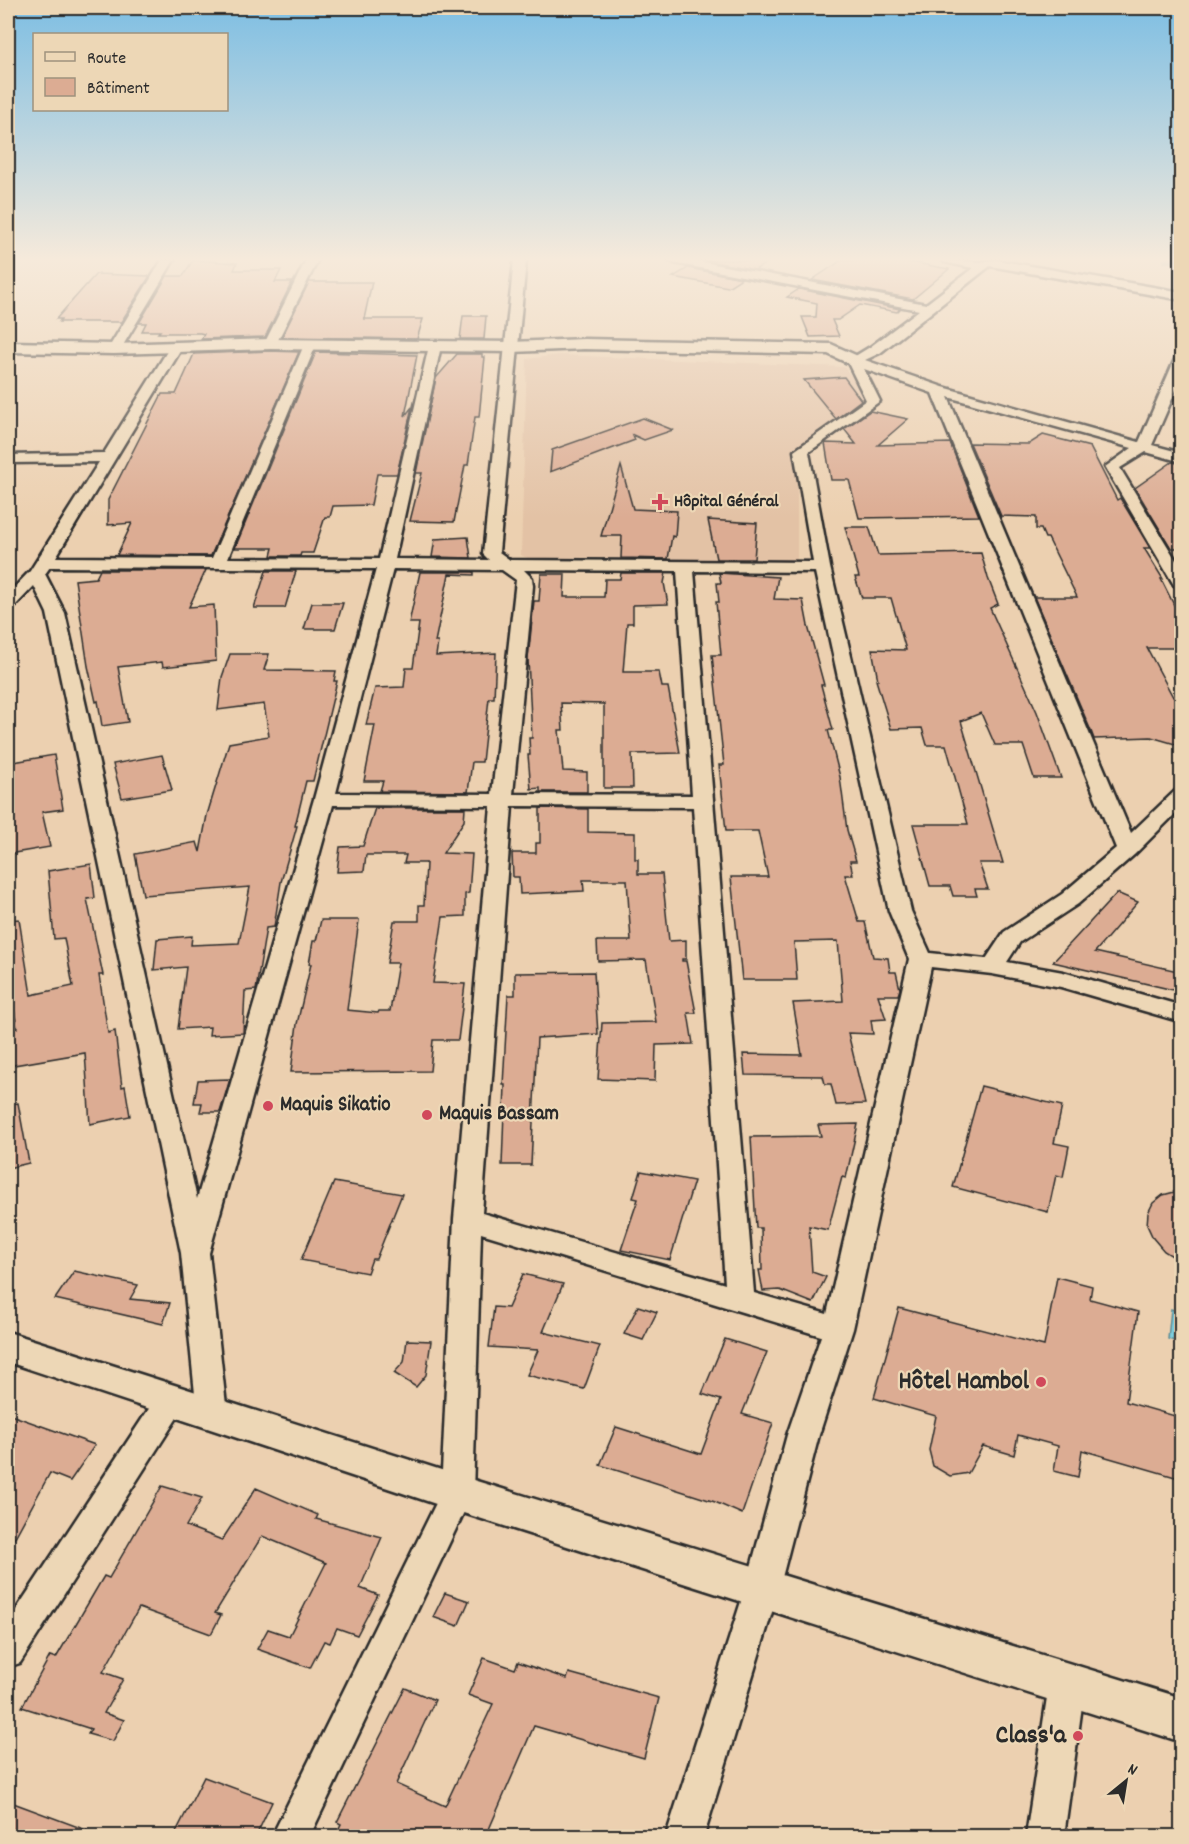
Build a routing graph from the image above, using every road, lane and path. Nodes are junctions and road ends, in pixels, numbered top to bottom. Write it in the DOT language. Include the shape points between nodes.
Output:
graph roads {
  1 [pos="116,346"];
  2 [pos="222,346"];
  3 [pos="310,346"];
  4 [pos="435,346"];
  5 [pos="439,346"];
  6 [pos="546,346"];
  7 [pos="649,346"];
  8 [pos="880,346"];
  9 [pos="8,347"];
  10 [pos="512,347"];
  11 [pos="177,348"];
  12 [pos="114,349"];
  13 [pos="1182,359"];
  14 [pos="854,361"];
  15 [pos="938,390"];
  16 [pos="1144,447"];
  17 [pos="109,457"];
  18 [pos="1182,458"];
  19 [pos="8,459"];
  20 [pos="218,563"];
  21 [pos="386,564"];
  22 [pos="506,565"];
  23 [pos="685,566"];
  24 [pos="822,567"];
  25 [pos="41,568"];
  26 [pos="1182,585"];
  27 [pos="8,603"];
  28 [pos="1182,795"];
  29 [pos="324,799"];
  30 [pos="502,800"];
  31 [pos="703,801"];
  32 [pos="1127,849"];
  33 [pos="921,959"];
  34 [pos="992,967"];
  35 [pos="1182,1014"];
  36 [pos="468,1220"];
  37 [pos="195,1253"];
  38 [pos="740,1300"];
  39 [pos="838,1329"];
  40 [pos="8,1347"];
  41 [pos="171,1401"];
  42 [pos="212,1414"];
  43 [pos="458,1493"];
  44 [pos="762,1589"];
  45 [pos="8,1651"];
  46 [pos="1066,1684"];
  47 [pos="1182,1720"];
  48 [pos="291,1836"];
  49 [pos="685,1836"];
  50 [pos="1045,1836"];
  1 -- 12 [label="street"];
  2 -- 11 [label="street"];
  3 -- 20 [label="street"];
  4 -- 21 [label="street"];
  5 -- 10 [label="street"];
  6 -- 10 [label="street"];
  7 -- 14 [label="street" via="831,349"];
  8 -- 14 [label="street"];
  9 -- 12 [label="street"];
  10 -- 22 [label="street" via="491,554"];
  11 -- 12 [label="street"];
  11 -- 17 [label="street"];
  13 -- 16 [label="street"];
  14 -- 15 [label="street"];
  14 -- 24 [label="street" via="873,401 801,451"];
  15 -- 16 [label="street"];
  15 -- 32 [label="street"];
  16 -- 18 [label="street"];
  16 -- 26 [label="street" via="1112,467"];
  17 -- 19 [label="street"];
  17 -- 25 [label="street"];
  20 -- 21 [label="street"];
  20 -- 25 [label="street"];
  21 -- 22 [label="street"];
  21 -- 29 [label="street"];
  22 -- 23 [label="street"];
  22 -- 30 [label="street" via="524,578 525,586"];
  23 -- 24 [label="street"];
  23 -- 31 [label="street"];
  24 -- 33 [label="street" via="900,910"];
  25 -- 27 [label="street"];
  25 -- 37 [label="street" via="56,613"];
  28 -- 32 [label="street"];
  29 -- 30 [label="street"];
  29 -- 37 [label="street"];
  30 -- 31 [label="street"];
  30 -- 36 [label="street"];
  31 -- 38 [label="street"];
  32 -- 34 [label="street" via="1070,899 1012,937"];
  33 -- 34 [label="street"];
  33 -- 39 [label="street"];
  34 -- 35 [label="street" via="1063,980"];
  36 -- 38 [label="street"];
  36 -- 43 [label="street"];
  37 -- 42 [label="street"];
  38 -- 39 [label="street"];
  39 -- 44 [label="street" via="803,1435"];
  40 -- 41 [label="street"];
  41 -- 42 [label="street"];
  41 -- 45 [label="street"];
  42 -- 43 [label="street"];
  43 -- 44 [label="street"];
  43 -- 48 [label="street"];
  44 -- 46 [label="street"];
  44 -- 49 [label="street"];
  46 -- 47 [label="street"];
  46 -- 50 [label="street"];
}
